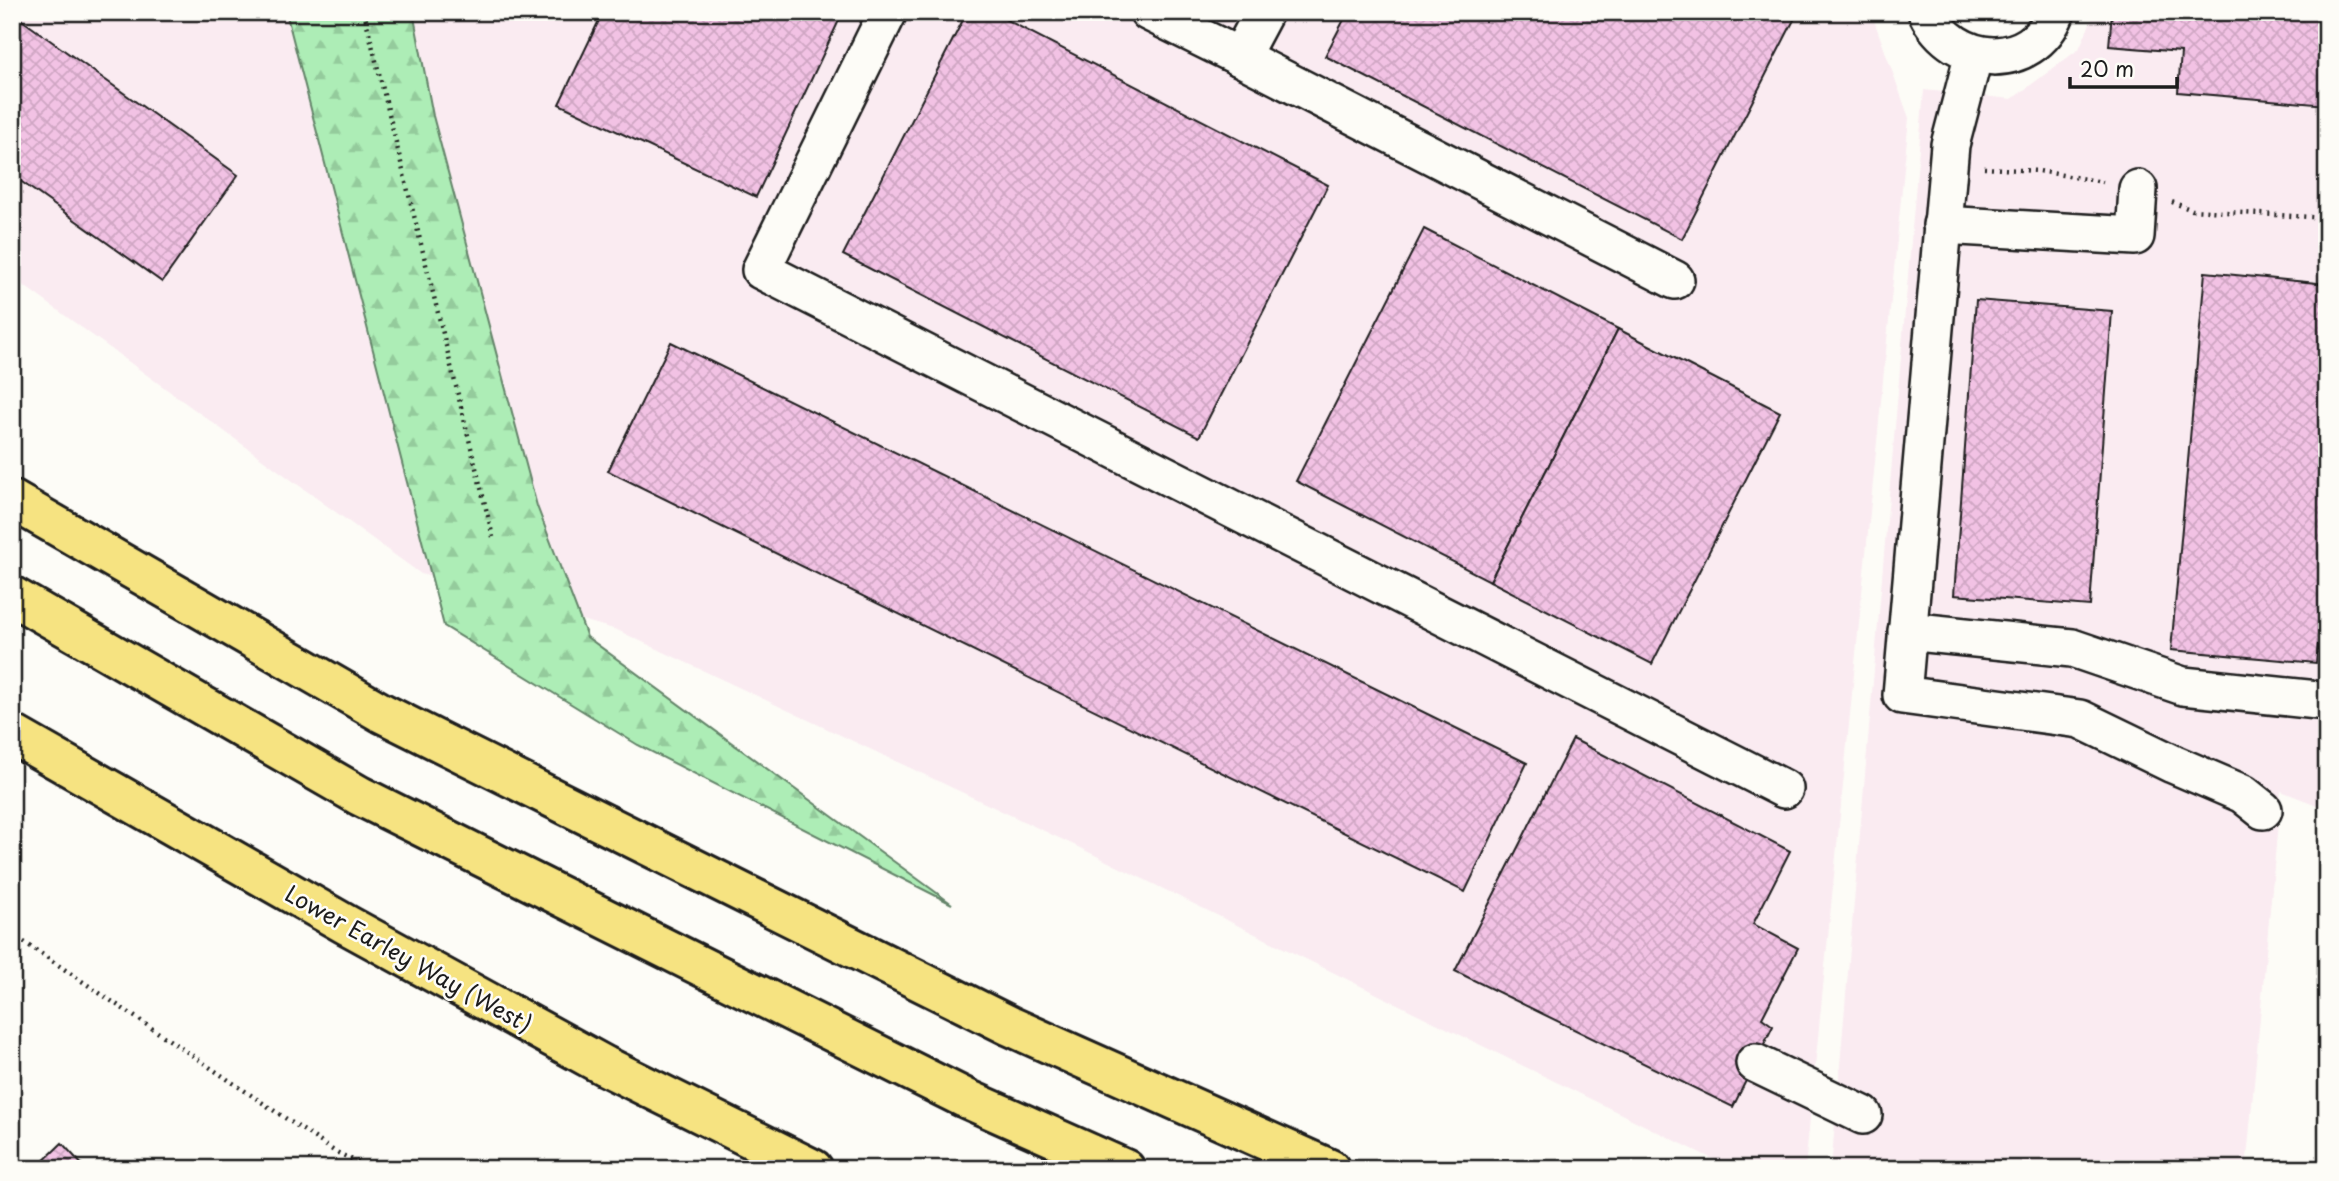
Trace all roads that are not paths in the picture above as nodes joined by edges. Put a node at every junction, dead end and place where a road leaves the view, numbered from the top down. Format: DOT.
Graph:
graph roads {
  1 [pos="888,12"];
  2 [pos="1149,12"];
  3 [pos="1264,12"];
  4 [pos="1927,12"];
  5 [pos="2056,12"];
  6 [pos="1974,54"];
  7 [pos="1240,57"];
  8 [pos="2138,189"];
  9 [pos="1942,225"];
  10 [pos="1675,279"];
  11 [pos="12,500"];
  12 [pos="12,596"];
  13 [pos="1907,631"];
  14 [pos="2327,701"];
  15 [pos="12,734"];
  16 [pos="1784,789"];
  17 [pos="2263,810"];
  18 [pos="1755,1063"];
  19 [pos="1863,1115"];
  20 [pos="813,1169"];
  21 [pos="1125,1169"];
  22 [pos="1330,1169"];
  1 -- 16 [label="street"];
  2 -- 7 [label="street"];
  3 -- 7 [label="street"];
  4 -- 6 [label="street"];
  5 -- 6 [label="street"];
  6 -- 9 [label="street"];
  7 -- 10 [label="street"];
  8 -- 9 [label="street"];
  9 -- 13 [label="street"];
  11 -- 22 [label="main road"];
  12 -- 21 [label="main road"];
  13 -- 14 [label="street"];
  13 -- 17 [label="street"];
  15 -- 20 [label="main road, Lower Earley Way (West)"];
  18 -- 19 [label="street"];
}
